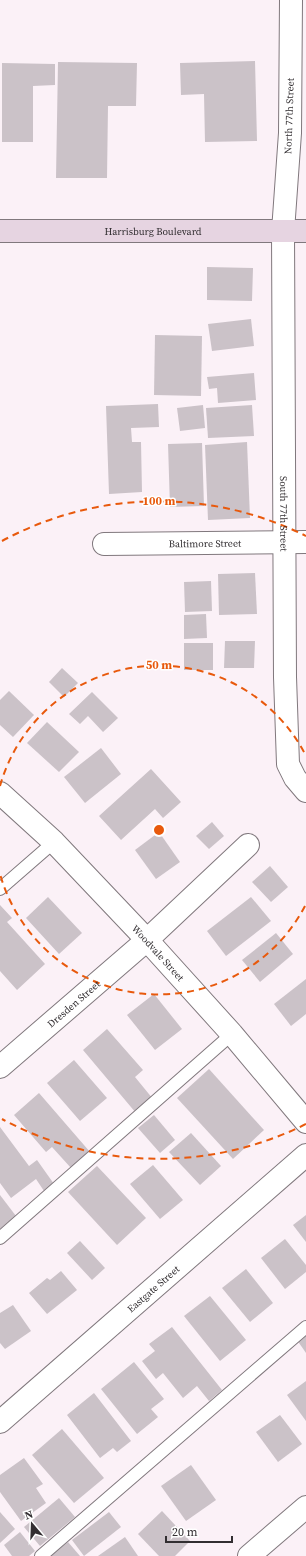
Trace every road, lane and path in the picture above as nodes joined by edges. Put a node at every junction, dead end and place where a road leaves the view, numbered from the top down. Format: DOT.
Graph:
graph roads {
  1 [pos="291,0"];
  2 [pos="0,231"];
  3 [pos="283,231"];
  4 [pos="306,231"];
  5 [pos="284,542"];
  6 [pos="306,542"];
  7 [pos="104,544"];
  8 [pos="306,791"];
  9 [pos="0,793"];
  10 [pos="54,842"];
  11 [pos="248,845"];
  12 [pos="0,889"];
  13 [pos="147,940"];
  14 [pos="232,1034"];
  15 [pos="0,1067"];
  16 [pos="306,1122"];
  17 [pos="306,1155"];
  18 [pos="0,1238"];
  19 [pos="306,1327"];
  20 [pos="0,1422"];
  21 [pos="306,1507"];
  22 [pos="41,1556"];
  23 [pos="249,1556"];
  1 -- 3 [label="street, North 77th Street"];
  2 -- 3 [label="main road, Harrisburg Boulevard"];
  3 -- 4 [label="main road, Harrisburg Boulevard"];
  3 -- 5 [label="street, South 77th Street"];
  5 -- 6 [label="street, Baltimore Street"];
  5 -- 7 [label="street, Baltimore Street"];
  5 -- 8 [label="street, South 77th Street"];
  9 -- 10 [label="street, Woodvale Street"];
  10 -- 12 [label="lane"];
  10 -- 13 [label="street, Woodvale Street"];
  11 -- 13 [label="street, Dresden Street"];
  13 -- 14 [label="street, Woodvale Street"];
  13 -- 15 [label="street, Dresden Street"];
  14 -- 16 [label="street, Woodvale Street"];
  14 -- 18 [label="lane"];
  17 -- 20 [label="street, Eastgate Street"];
  19 -- 22 [label="lane"];
  21 -- 23 [label="street"];
}
